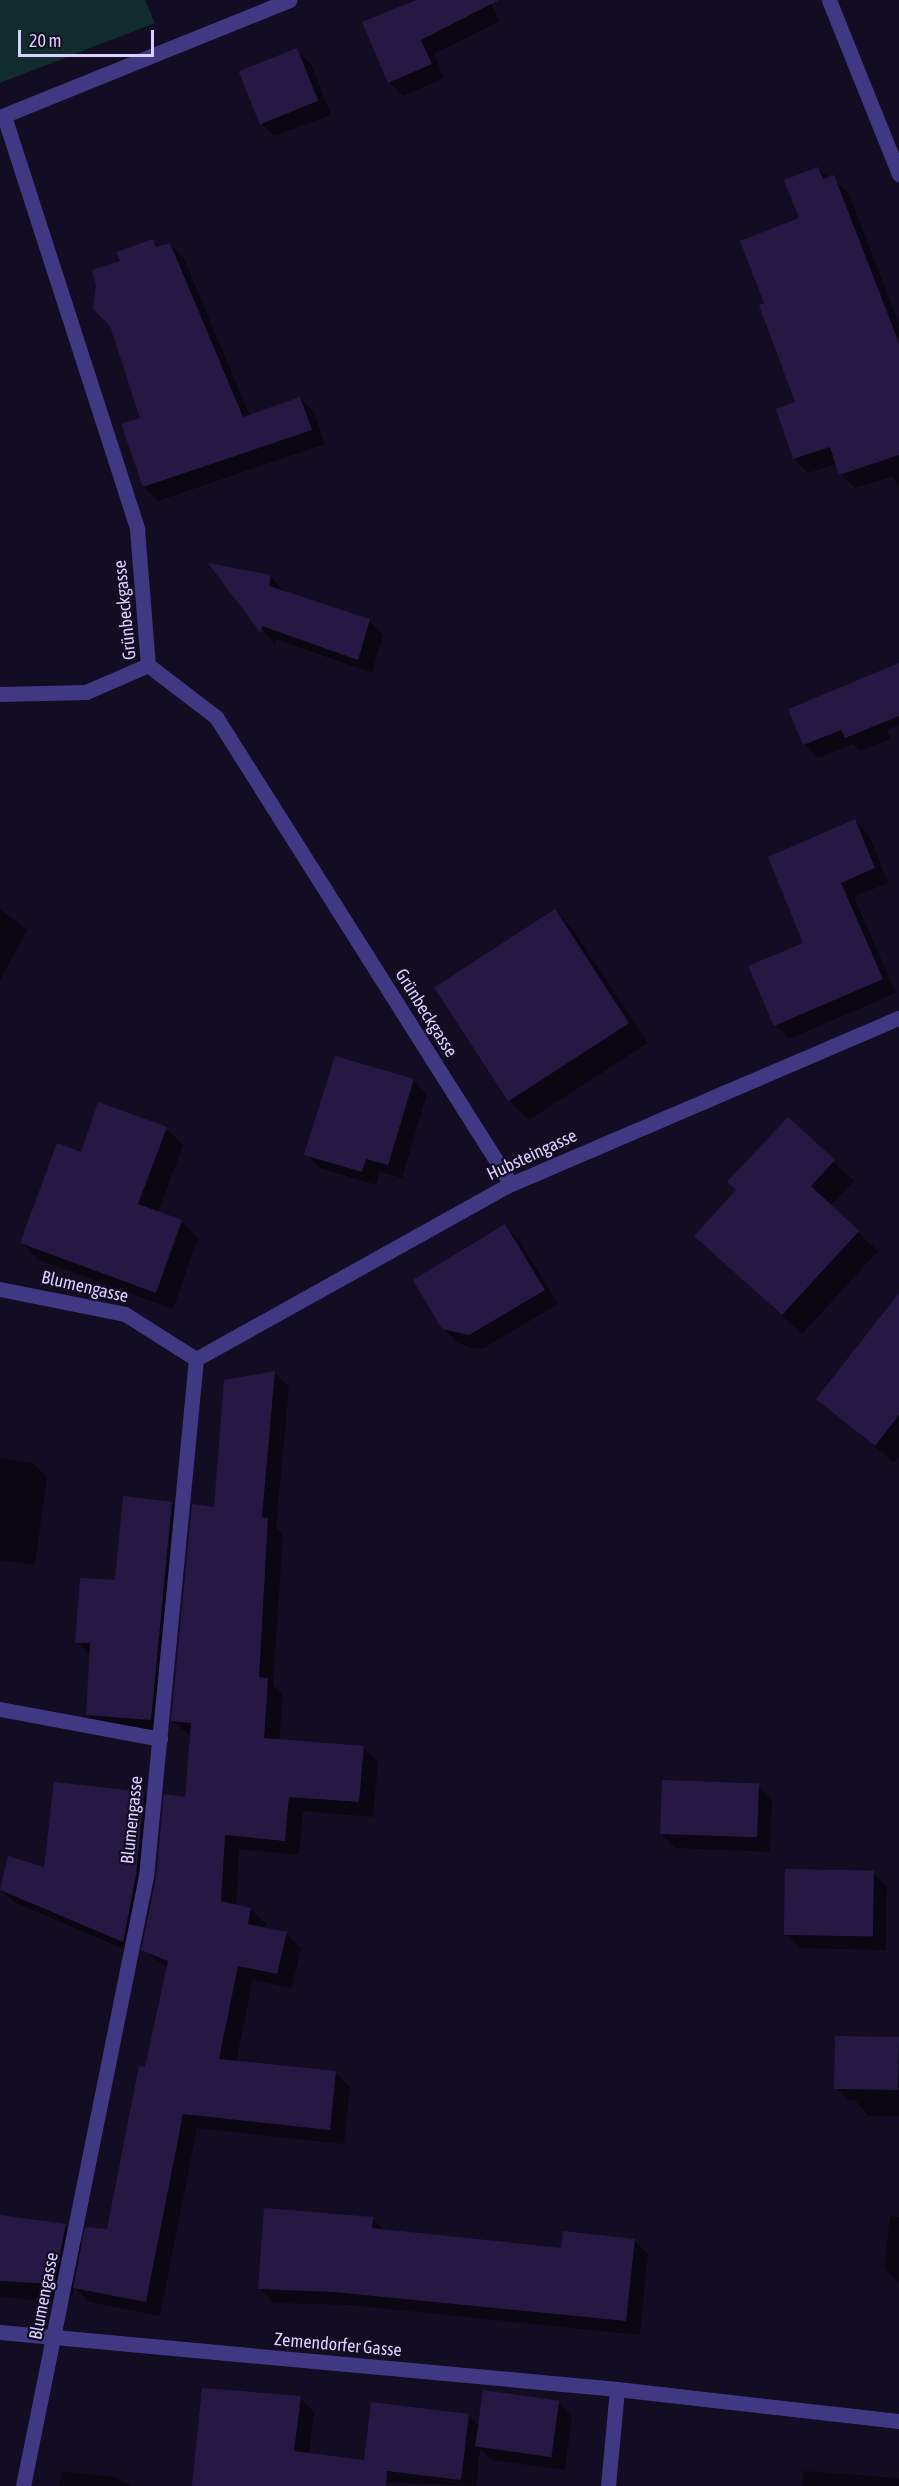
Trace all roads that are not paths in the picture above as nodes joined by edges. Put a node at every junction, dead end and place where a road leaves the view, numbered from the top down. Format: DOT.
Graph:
graph roads {
  1 [pos="289,0"];
  2 [pos="829,0"];
  3 [pos="2,116"];
  4 [pos="899,174"];
  5 [pos="148,665"];
  6 [pos="0,694"];
  7 [pos="899,1018"];
  8 [pos="511,1184"];
  9 [pos="0,1289"];
  10 [pos="196,1359"];
  11 [pos="0,1709"];
  12 [pos="160,1739"];
  13 [pos="0,2332"];
  14 [pos="55,2340"];
  15 [pos="617,2389"];
  16 [pos="899,2421"];
  17 [pos="23,2486"];
  18 [pos="608,2486"];
  1 -- 3 [label="street"];
  2 -- 4 [label="street"];
  3 -- 5 [label="street, Grünbeckgasse"];
  5 -- 6 [label="street"];
  5 -- 8 [label="street, Grünbeckgasse"];
  7 -- 8 [label="street, Hubsteingasse"];
  8 -- 10 [label="street, Hubsteingasse"];
  9 -- 10 [label="street, Blumengasse"];
  10 -- 12 [label="street, Blumengasse"];
  11 -- 12 [label="street"];
  12 -- 14 [label="street, Blumengasse"];
  13 -- 14 [label="street, Zemendorfer Gasse"];
  14 -- 15 [label="street, Zemendorfer Gasse"];
  14 -- 17 [label="street, Blumengasse"];
  15 -- 16 [label="street, Zemendorfer Gasse"];
  15 -- 18 [label="street"];
}
